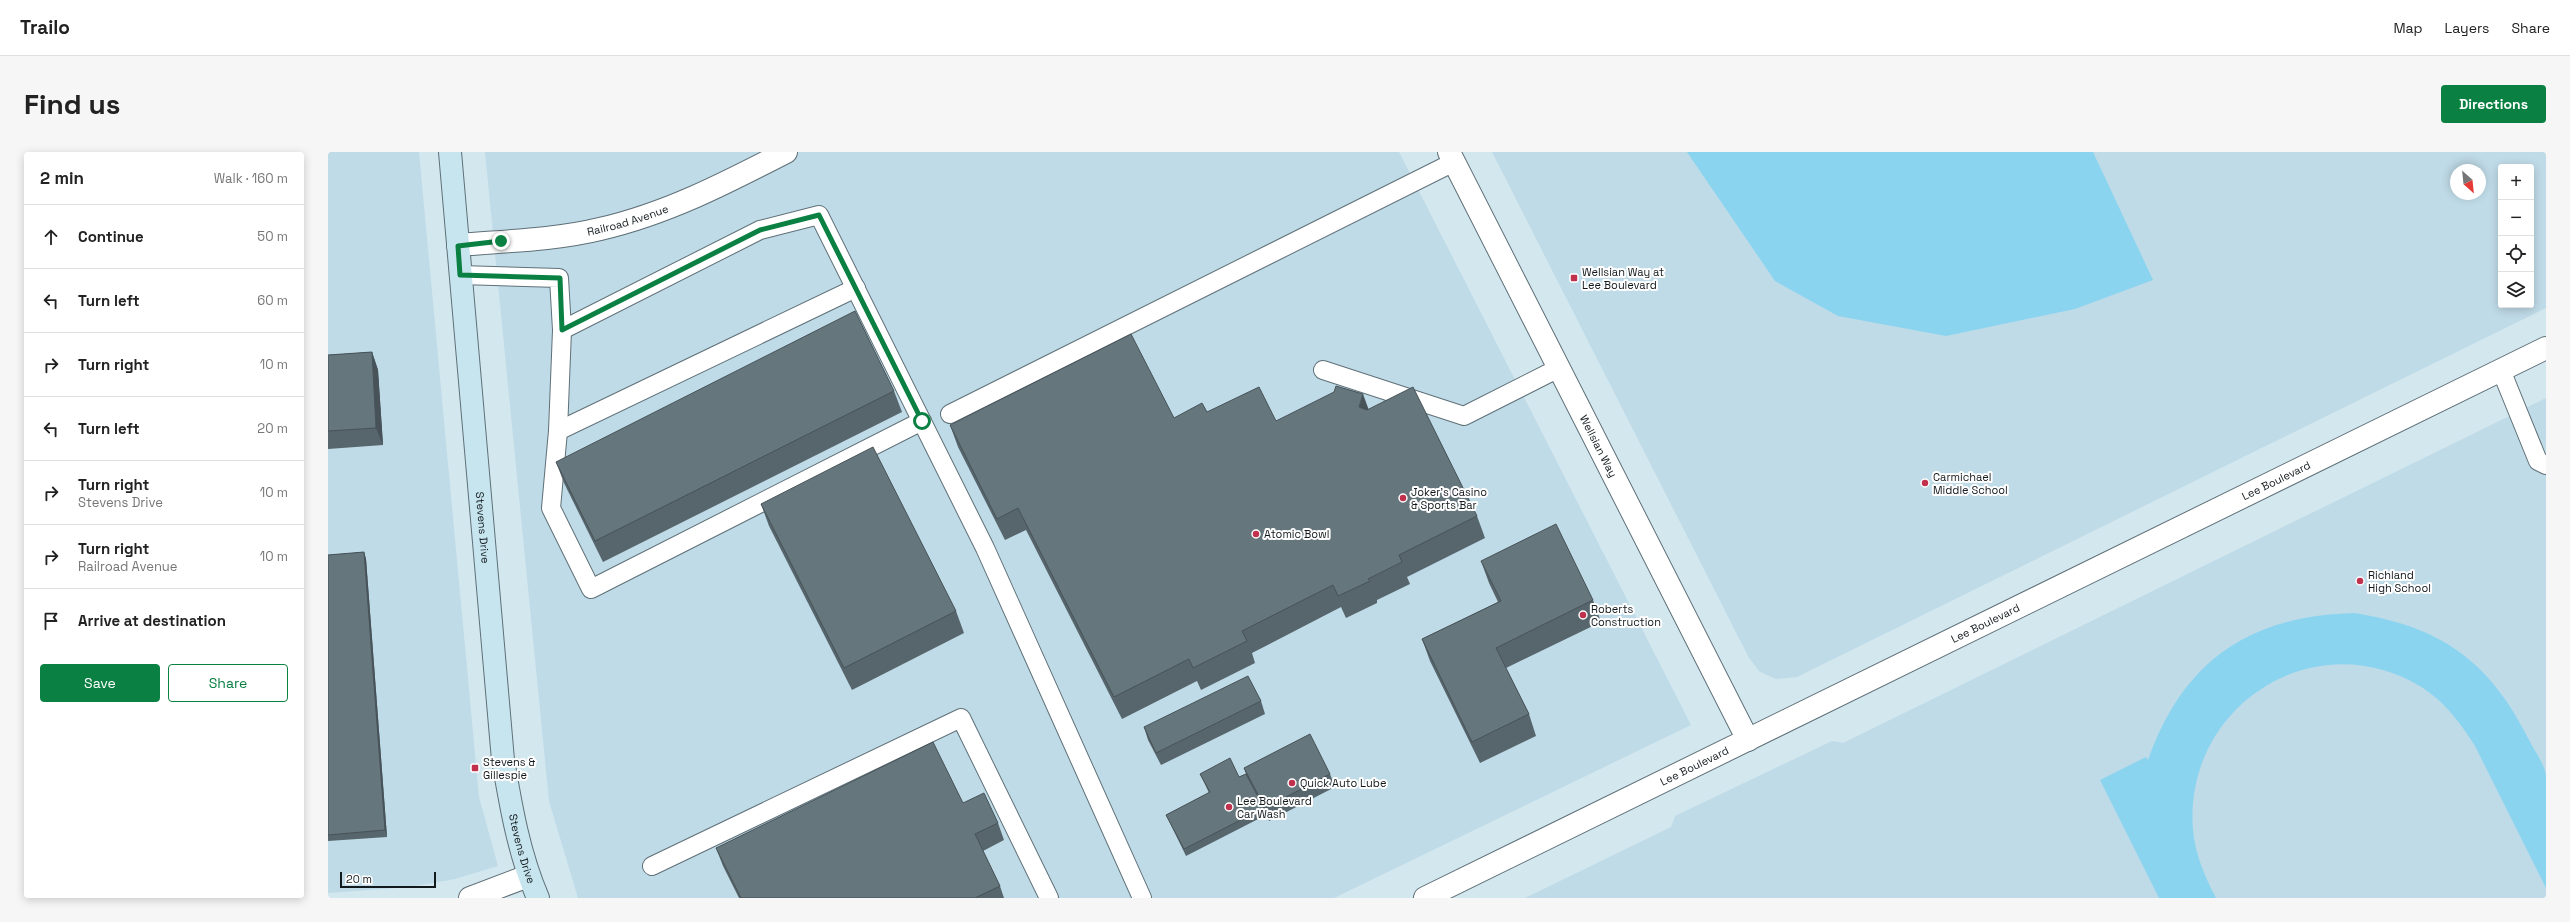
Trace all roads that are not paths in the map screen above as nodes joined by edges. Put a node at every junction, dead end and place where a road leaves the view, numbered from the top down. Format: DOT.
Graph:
graph roads {
  1 [pos="450,152"];
  2 [pos="786,152"];
  3 [pos="1452,157"];
  4 [pos="458,246"];
  5 [pos="460,275"];
  6 [pos="856,288"];
  7 [pos="562,330"];
  8 [pos="2546,348"];
  9 [pos="1559,368"];
  10 [pos="1323,370"];
  11 [pos="2501,370"];
  12 [pos="950,414"];
  13 [pos="922,421"];
  14 [pos="558,431"];
  15 [pos="2546,465"];
  16 [pos="1748,740"];
  17 [pos="652,866"];
  18 [pos="528,876"];
  19 [pos="470,898"];
  20 [pos="538,898"];
  21 [pos="1049,898"];
  22 [pos="1142,898"];
  23 [pos="1425,898"];
  1 -- 4 [label="main road, Stevens Drive"];
  2 -- 4 [label="street, Railroad Avenue"];
  3 -- 9 [label="street, Wellsian Way"];
  3 -- 12 [label="lane"];
  4 -- 5 [label="main road, Stevens Drive"];
  5 -- 7 [label="lane"];
  5 -- 18 [label="main road, Stevens Drive"];
  6 -- 7 [label="lane"];
  6 -- 13 [label="lane"];
  6 -- 14 [label="lane"];
  7 -- 14 [label="lane"];
  8 -- 11 [label="street, Lee Boulevard"];
  9 -- 10 [label="lane"];
  9 -- 16 [label="street, Wellsian Way"];
  11 -- 15 [label="lane"];
  11 -- 16 [label="street, Lee Boulevard"];
  13 -- 14 [label="lane"];
  13 -- 22 [label="lane"];
  16 -- 23 [label="street, Lee Boulevard"];
  17 -- 21 [label="lane"];
  18 -- 19 [label="street"];
  18 -- 20 [label="main road, Stevens Drive"];
}
